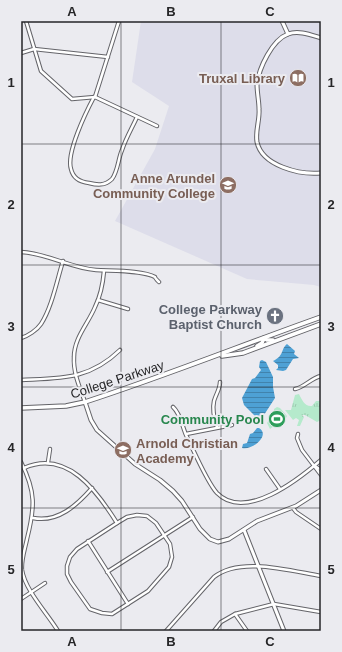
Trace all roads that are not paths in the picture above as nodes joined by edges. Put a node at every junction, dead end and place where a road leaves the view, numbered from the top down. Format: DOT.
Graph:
graph roads {
  1 [pos="26,21"];
  2 [pos="119,21"];
  3 [pos="282,21"];
  4 [pos="288,34"];
  5 [pos="321,38"];
  6 [pos="34,49"];
  7 [pos="21,53"];
  8 [pos="108,57"];
  9 [pos="95,97"];
  10 [pos="137,117"];
  11 [pos="156,126"];
  12 [pos="321,173"];
  13 [pos="21,252"];
  14 [pos="63,261"];
  15 [pos="104,271"];
  16 [pos="159,282"];
  17 [pos="98,300"];
  18 [pos="128,309"];
  19 [pos="321,318"];
  20 [pos="321,324"];
  21 [pos="21,338"];
  22 [pos="264,338"];
  23 [pos="284,338"];
  24 [pos="120,350"];
  25 [pos="243,353"];
  26 [pos="216,356"];
  27 [pos="76,376"];
  28 [pos="321,376"];
  29 [pos="21,380"];
  30 [pos="220,382"];
  31 [pos="295,389"];
  32 [pos="85,402"];
  33 [pos="173,407"];
  34 [pos="21,408"];
  35 [pos="232,425"];
  36 [pos="217,427"];
  37 [pos="186,434"];
  38 [pos="298,434"];
  39 [pos="50,449"];
  40 [pos="321,460"];
  41 [pos="21,462"];
  42 [pos="48,462"];
  43 [pos="314,466"];
  44 [pos="24,468"];
  45 [pos="266,469"];
  46 [pos="321,470"];
  47 [pos="321,475"];
  48 [pos="92,488"];
  49 [pos="280,490"];
  50 [pos="321,490"];
  51 [pos="292,508"];
  52 [pos="193,517"];
  53 [pos="33,518"];
  54 [pos="117,523"];
  55 [pos="321,529"];
  56 [pos="244,530"];
  57 [pos="164,536"];
  58 [pos="88,541"];
  59 [pos="259,565"];
  60 [pos="108,572"];
  61 [pos="321,576"];
  62 [pos="45,583"];
  63 [pos="32,592"];
  64 [pos="21,598"];
  65 [pos="128,604"];
  66 [pos="274,604"];
  67 [pos="321,612"];
  68 [pos="235,614"];
  69 [pos="58,631"];
  70 [pos="166,631"];
  71 [pos="214,631"];
  72 [pos="247,631"];
  73 [pos="284,631"];
  1 -- 6 [label="street"];
  2 -- 8 [label="street"];
  3 -- 4 [label="street"];
  4 -- 5 [label="street"];
  4 -- 12 [label="street"];
  6 -- 7 [label="street"];
  6 -- 8 [label="street"];
  6 -- 9 [label="street"];
  8 -- 9 [label="street"];
  9 -- 10 [label="street"];
  9 -- 10 [label="street"];
  10 -- 11 [label="street"];
  13 -- 14 [label="street"];
  14 -- 15 [label="street"];
  14 -- 21 [label="street"];
  15 -- 16 [label="street"];
  15 -- 17 [label="street"];
  17 -- 18 [label="street"];
  17 -- 27 [label="street"];
  19 -- 22 [label="main road, College Parkway"];
  20 -- 23 [label="main road, College Parkway"];
  22 -- 23 [label="main road"];
  22 -- 25 [label="main road"];
  22 -- 26 [label="main road, College Parkway"];
  23 -- 25 [label="main road, College Parkway"];
  24 -- 27 [label="street"];
  25 -- 26 [label="main road, College Parkway"];
  26 -- 32 [label="main road, College Parkway"];
  27 -- 29 [label="street"];
  27 -- 32 [label="street"];
  28 -- 31 [label="street"];
  30 -- 36 [label="street"];
  32 -- 34 [label="main road, College Parkway"];
  32 -- 52 [label="street"];
  33 -- 37 [label="street"];
  35 -- 36 [label="street"];
  36 -- 37 [label="street"];
  37 -- 49 [label="street"];
  38 -- 43 [label="street"];
  39 -- 42 [label="street"];
  40 -- 43 [label="street"];
  41 -- 44 [label="street"];
  42 -- 44 [label="street"];
  42 -- 48 [label="street"];
  43 -- 46 [label="street"];
  43 -- 47 [label="street"];
  43 -- 49 [label="street"];
  44 -- 53 [label="street"];
  45 -- 49 [label="street"];
  48 -- 53 [label="street"];
  48 -- 54 [label="street"];
  50 -- 51 [label="street"];
  51 -- 55 [label="street"];
  51 -- 56 [label="street"];
  52 -- 56 [label="street"];
  52 -- 57 [label="street"];
  53 -- 63 [label="street"];
  54 -- 57 [label="street"];
  54 -- 58 [label="street"];
  56 -- 59 [label="street"];
  57 -- 60 [label="street"];
  57 -- 65 [label="street"];
  58 -- 60 [label="street"];
  58 -- 65 [label="street"];
  59 -- 61 [label="street"];
  59 -- 66 [label="street"];
  59 -- 70 [label="street"];
  60 -- 65 [label="street"];
  62 -- 63 [label="street"];
  63 -- 64 [label="street"];
  63 -- 69 [label="street"];
  66 -- 67 [label="street"];
  66 -- 68 [label="street"];
  66 -- 73 [label="street"];
  68 -- 71 [label="street"];
  68 -- 72 [label="street"];
}
